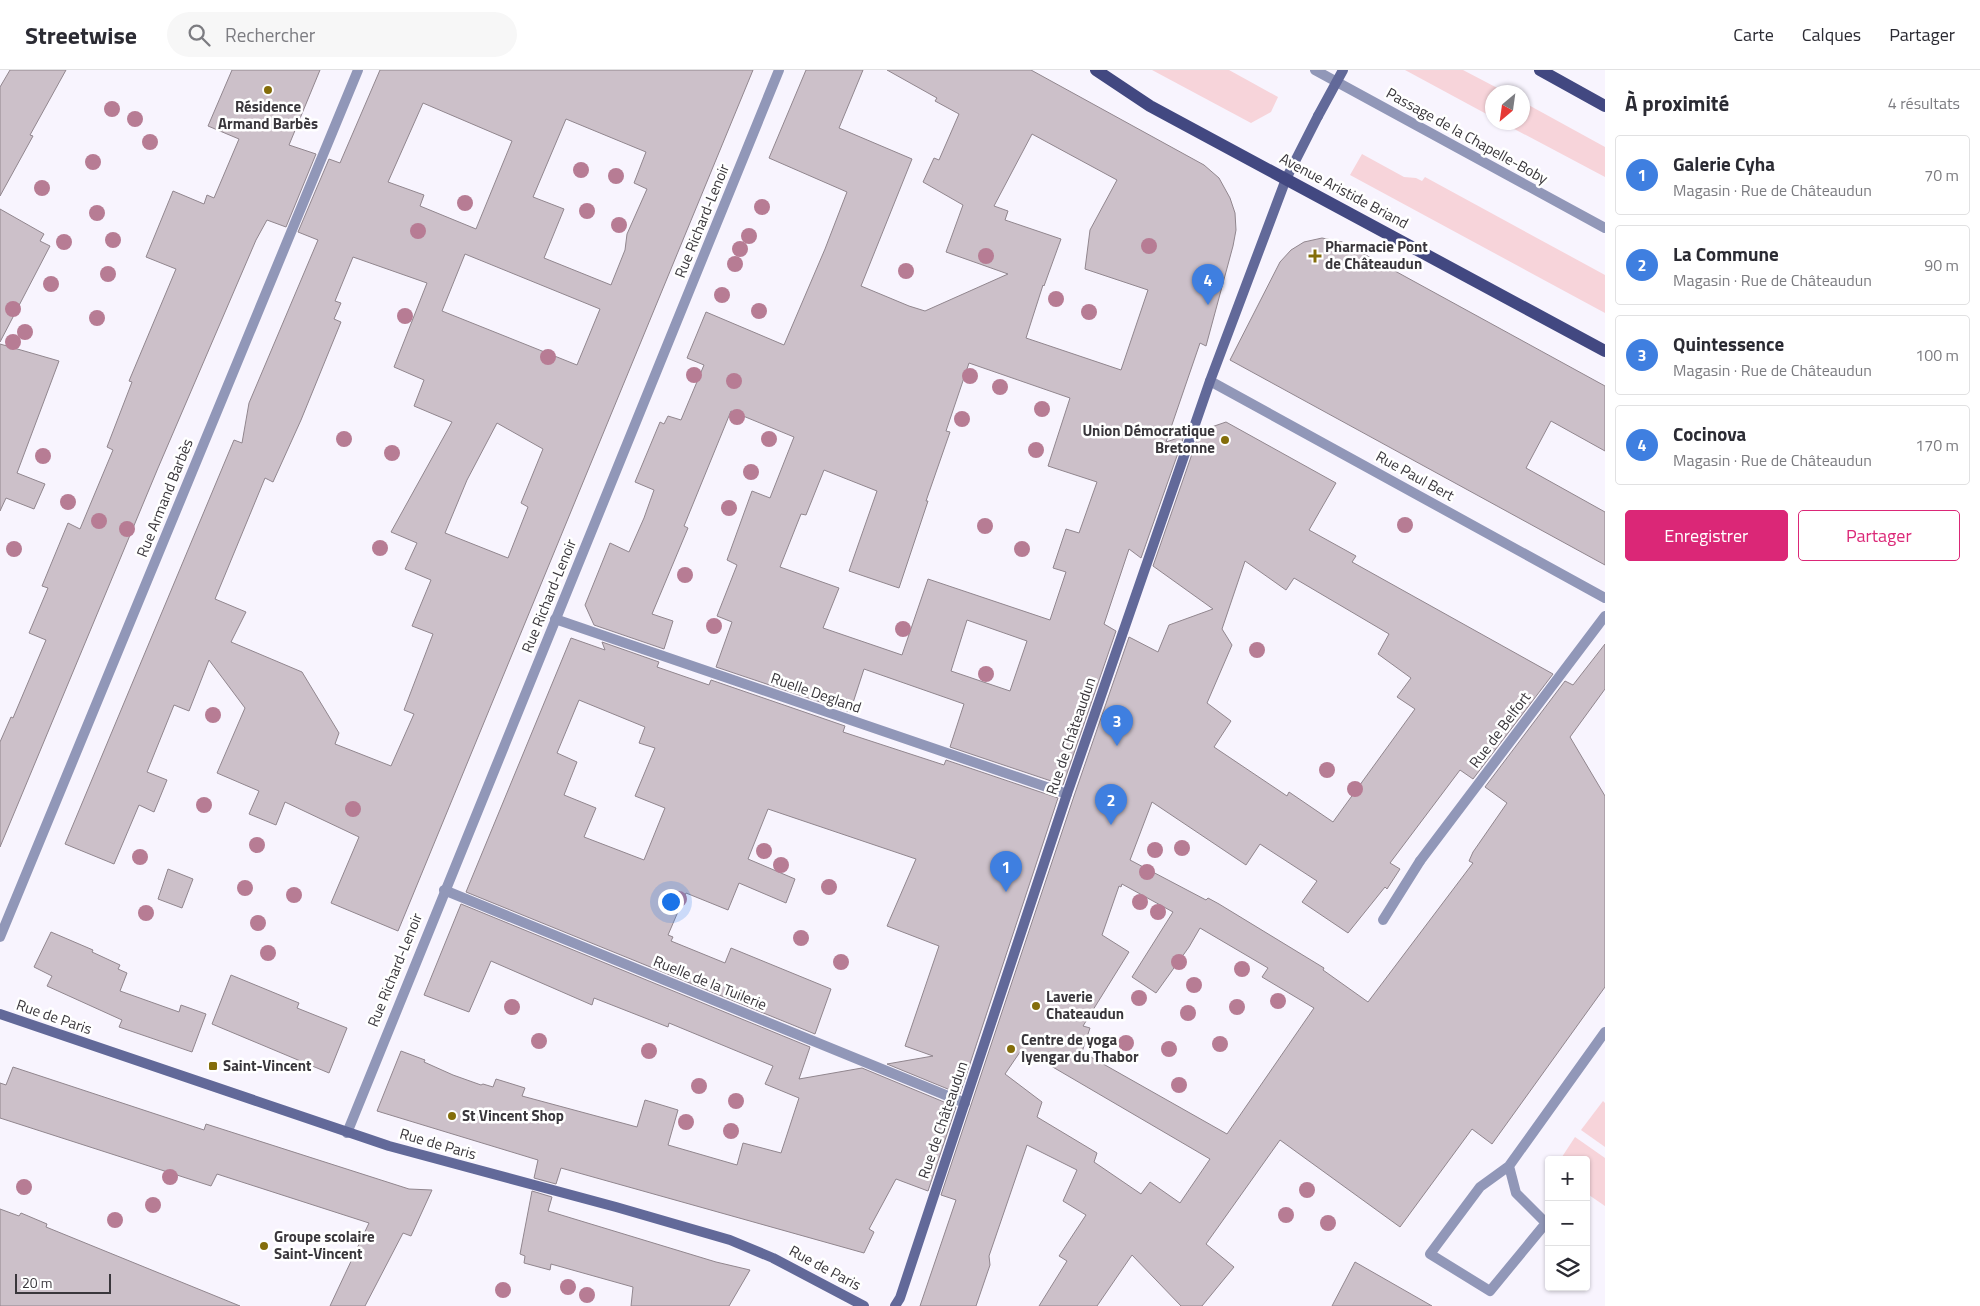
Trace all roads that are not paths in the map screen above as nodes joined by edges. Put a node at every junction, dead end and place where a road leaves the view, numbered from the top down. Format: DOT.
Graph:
graph roads {
  1 [pos="358,70"];
  2 [pos="779,70"];
  3 [pos="1096,70"];
  4 [pos="1315,70"];
  5 [pos="1343,70"];
  6 [pos="1540,70"];
  7 [pos="1605,106"];
  8 [pos="1286,179"];
  9 [pos="1605,228"];
  10 [pos="1605,351"];
  11 [pos="1210,381"];
  12 [pos="1605,598"];
  13 [pos="1605,616"];
  14 [pos="555,619"];
  15 [pos="1067,794"];
  16 [pos="444,890"];
  17 [pos="1383,920"];
  18 [pos="0,937"];
  19 [pos="0,1014"];
  20 [pos="1605,1032"];
  21 [pos="965,1103"];
  22 [pos="347,1133"];
  23 [pos="1509,1166"];
  24 [pos="864,1306"];
  25 [pos="895,1306"];
  1 -- 18 [label="street, Rue Armand Barbès"];
  2 -- 14 [label="street, Rue Richard-Lenoir"];
  3 -- 8 [label="main road, Avenue Aristide Briand"];
  4 -- 9 [label="street, Passage de la Chapelle-Boby"];
  5 -- 8 [label="main road, Rue de Châteaudun, bridge"];
  6 -- 7 [label="main road"];
  8 -- 10 [label="main road, Avenue Aristide Briand"];
  8 -- 11 [label="main road, Rue de Châteaudun"];
  11 -- 12 [label="street, Rue Paul Bert"];
  11 -- 15 [label="main road, Rue de Châteaudun"];
  13 -- 17 [label="street, Rue de Belfort"];
  14 -- 15 [label="street, Ruelle Degland"];
  14 -- 16 [label="street, Rue Richard-Lenoir"];
  15 -- 21 [label="main road, Rue de Châteaudun"];
  16 -- 21 [label="street, Ruelle de la Tuilerie"];
  16 -- 22 [label="street, Rue Richard-Lenoir"];
  19 -- 22 [label="main road, Rue de Paris"];
  20 -- 23 [label="street"];
  21 -- 25 [label="main road, Rue de Châteaudun"];
  22 -- 24 [label="main road, Rue de Paris"];
  23 -- 23 [label="street"];
}
